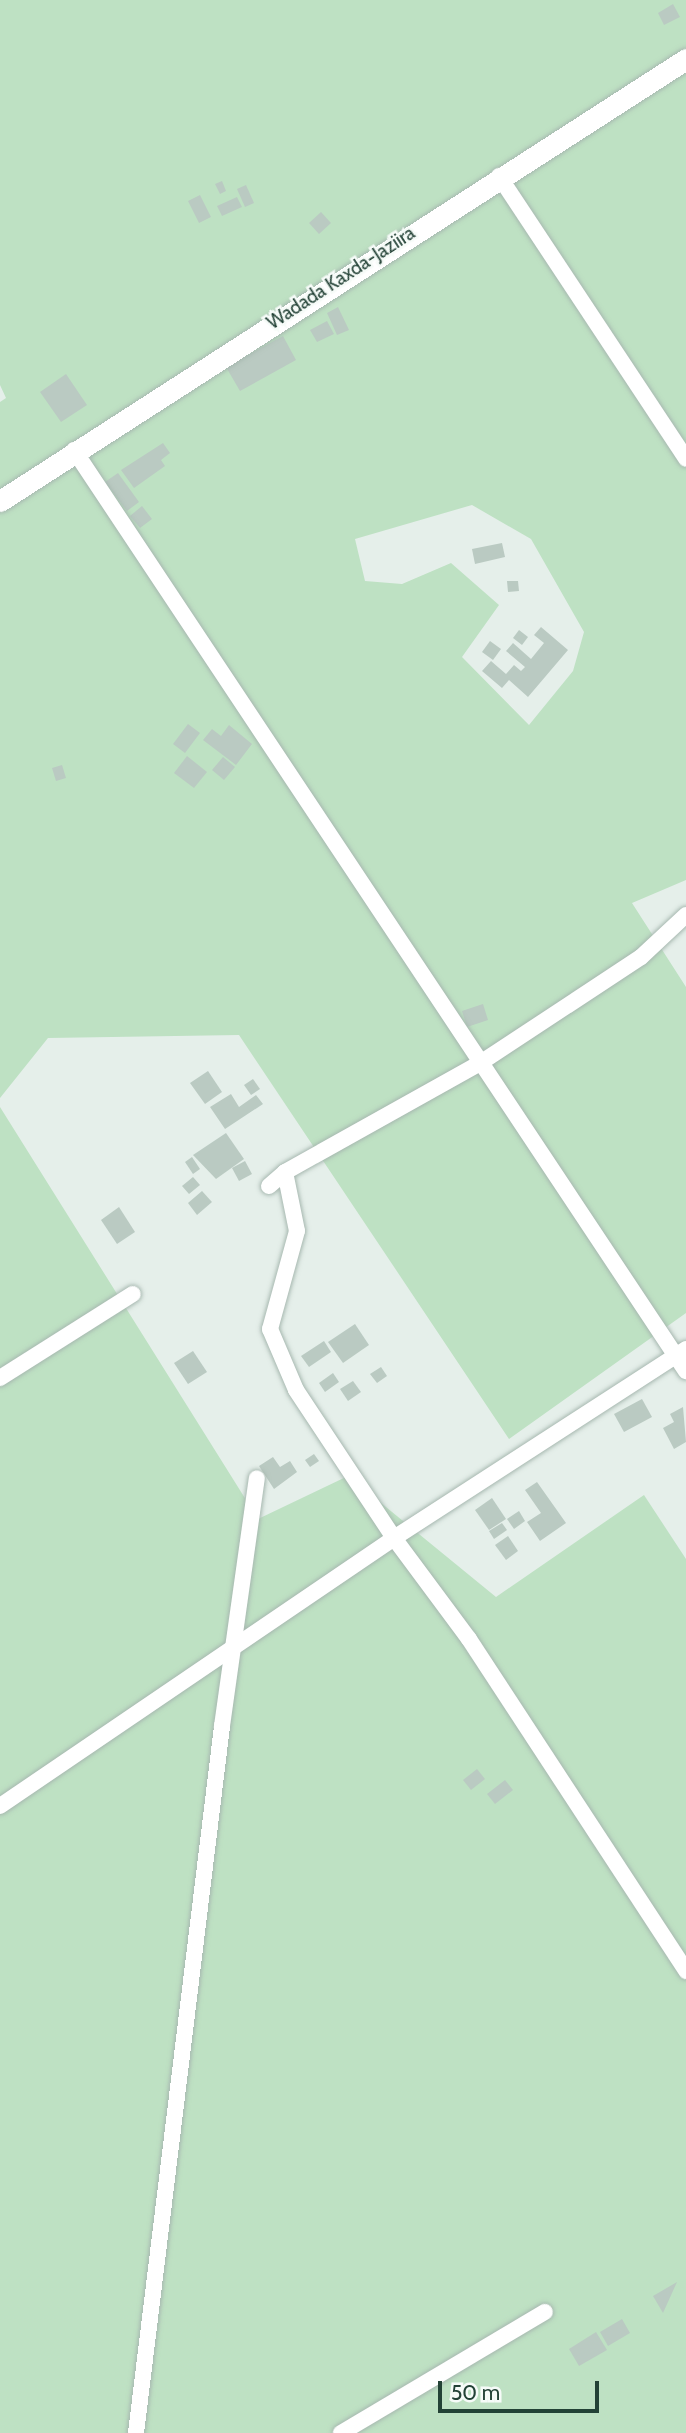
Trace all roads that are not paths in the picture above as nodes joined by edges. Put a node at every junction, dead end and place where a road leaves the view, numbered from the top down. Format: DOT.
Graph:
graph roads {
  1 [pos="686,59"];
  2 [pos="499,176"];
  3 [pos="74,450"];
  4 [pos="686,459"];
  5 [pos="0,501"];
  6 [pos="686,915"];
  7 [pos="482,1062"];
  8 [pos="285,1172"];
  9 [pos="268,1186"];
  10 [pos="133,1294"];
  11 [pos="681,1353"];
  12 [pos="686,1371"];
  13 [pos="0,1378"];
  14 [pos="257,1478"];
  15 [pos="394,1538"];
  16 [pos="233,1648"];
  17 [pos="0,1806"];
  18 [pos="686,1972"];
  19 [pos="545,2312"];
  20 [pos="136,2433"];
  21 [pos="341,2433"];
  1 -- 2 [label="street, Wadada Kaxda-Jaziira"];
  2 -- 3 [label="street, Wadada Kaxda-Jaziira"];
  2 -- 4 [label="street"];
  3 -- 5 [label="street, Wadada Kaxda-Jaziira"];
  3 -- 7 [label="street"];
  6 -- 7 [label="street"];
  7 -- 8 [label="street"];
  7 -- 11 [label="street"];
  8 -- 9 [label="street"];
  8 -- 15 [label="street"];
  10 -- 13 [label="street"];
  11 -- 12 [label="street"];
  11 -- 15 [label="street"];
  14 -- 16 [label="street"];
  15 -- 16 [label="street"];
  15 -- 18 [label="street"];
  16 -- 17 [label="street"];
  16 -- 20 [label="street"];
  19 -- 21 [label="street"];
}
